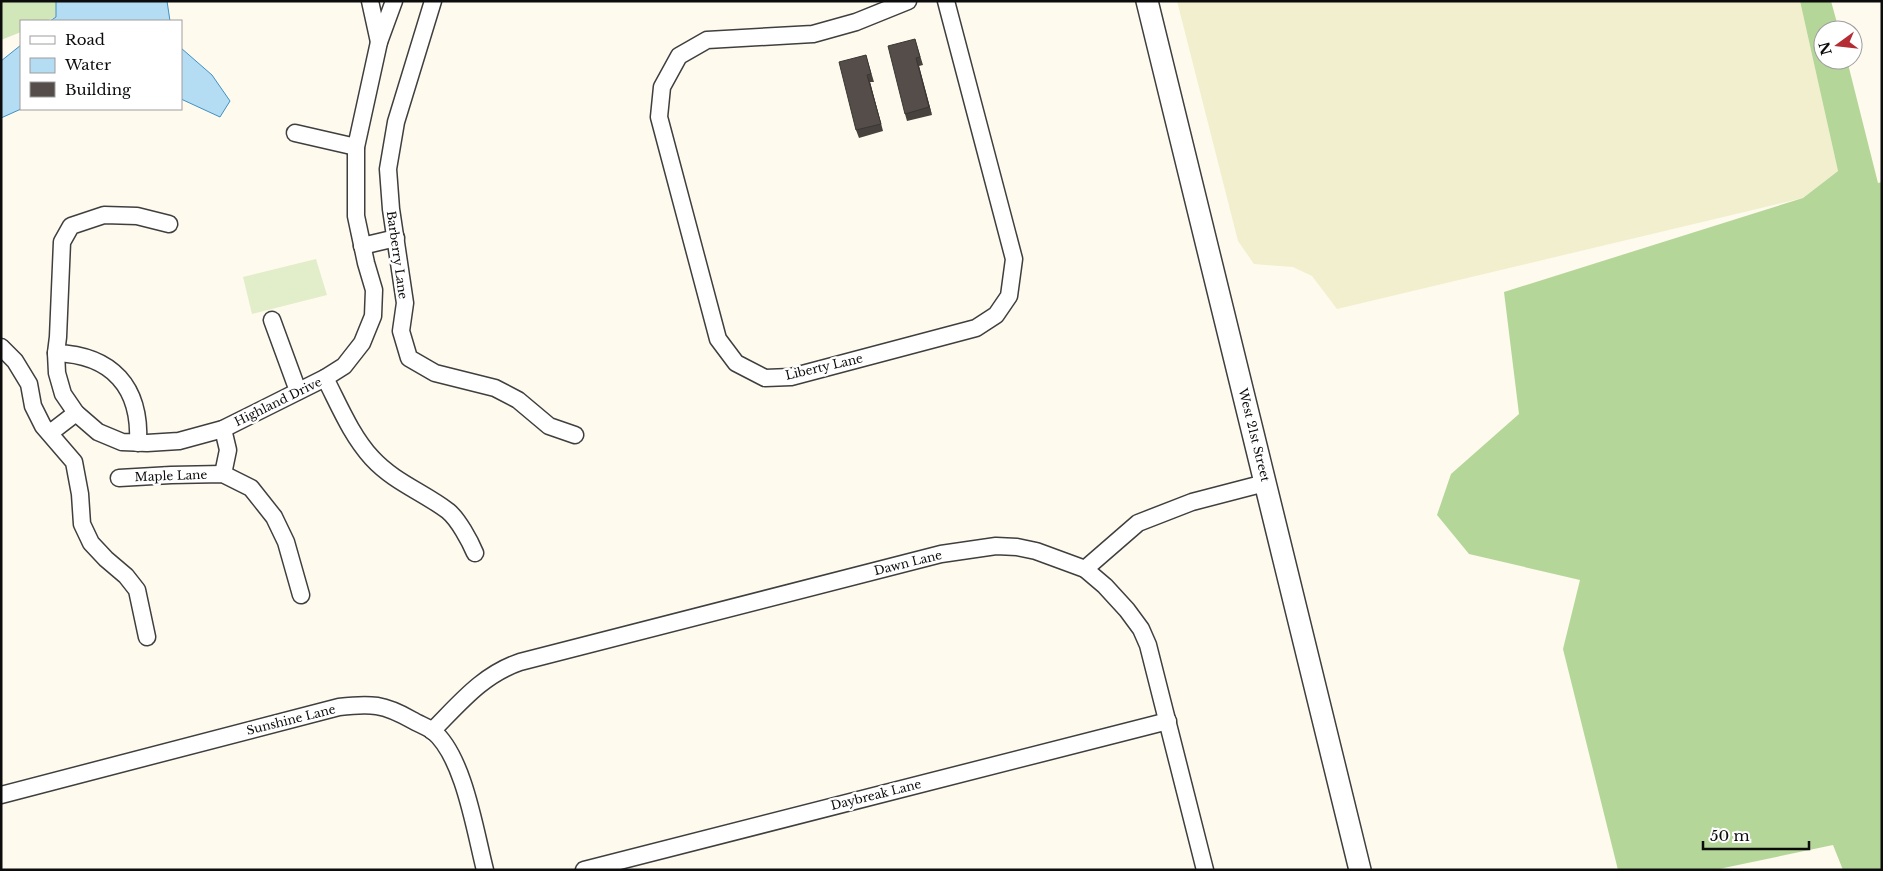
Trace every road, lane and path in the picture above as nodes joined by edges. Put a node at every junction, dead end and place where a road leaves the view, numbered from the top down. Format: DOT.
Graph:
graph roads {
  1 [pos="370,1"];
  2 [pos="394,1"];
  3 [pos="432,1"];
  4 [pos="908,1"];
  5 [pos="946,1"];
  6 [pos="1147,1"];
  7 [pos="379,42"];
  8 [pos="295,134"];
  9 [pos="356,147"];
  10 [pos="169,224"];
  11 [pos="396,238"];
  12 [pos="362,246"];
  13 [pos="272,320"];
  14 [pos="1,347"];
  15 [pos="56,353"];
  16 [pos="324,378"];
  17 [pos="298,391"];
  18 [pos="76,413"];
  19 [pos="223,429"];
  20 [pos="50,433"];
  21 [pos="575,435"];
  22 [pos="138,442"];
  23 [pos="223,474"];
  24 [pos="119,478"];
  25 [pos="1266,483"];
  26 [pos="475,553"];
  27 [pos="1085,569"];
  28 [pos="301,595"];
  29 [pos="147,637"];
  30 [pos="1168,720"];
  31 [pos="432,731"];
  32 [pos="1,795"];
  33 [pos="485,870"];
  34 [pos="584,870"];
  35 [pos="1205,870"];
  36 [pos="1360,870"];
  1 -- 7 [label="street, Highland Drive"];
  2 -- 7 [label="street, Highland Drive"];
  3 -- 11 [label="street, Barberry Lane"];
  4 -- 5 [label="street, Liberty Lane"];
  6 -- 25 [label="street, West 21st Street"];
  7 -- 9 [label="street, Highland Drive"];
  8 -- 9 [label="street"];
  9 -- 12 [label="street, Highland Drive"];
  10 -- 15 [label="street, Highland Drive"];
  11 -- 12 [label="street"];
  11 -- 21 [label="street, Barberry Lane"];
  12 -- 16 [label="street, Highland Drive"];
  13 -- 17 [label="street"];
  14 -- 20 [label="street"];
  15 -- 18 [label="street, Highland Drive"];
  15 -- 22 [label="street"];
  16 -- 17 [label="street, Highland Drive"];
  16 -- 26 [label="street"];
  17 -- 19 [label="street, Highland Drive"];
  18 -- 20 [label="street"];
  18 -- 22 [label="street, Highland Drive"];
  19 -- 22 [label="street, Highland Drive"];
  19 -- 23 [label="street, Maple Lane"];
  20 -- 29 [label="street"];
  23 -- 24 [label="street, Maple Lane"];
  23 -- 28 [label="street, Maple Lane"];
  25 -- 27 [label="street"];
  25 -- 36 [label="street, West 21st Street"];
  27 -- 30 [label="street, Dawn Lane"];
  27 -- 31 [label="street, Dawn Lane"];
  30 -- 34 [label="street, Daybreak Lane"];
  30 -- 35 [label="street, Dawn Lane"];
  31 -- 32 [label="street, Sunshine Lane"];
  31 -- 33 [label="street, Sunshine Lane"];
}
